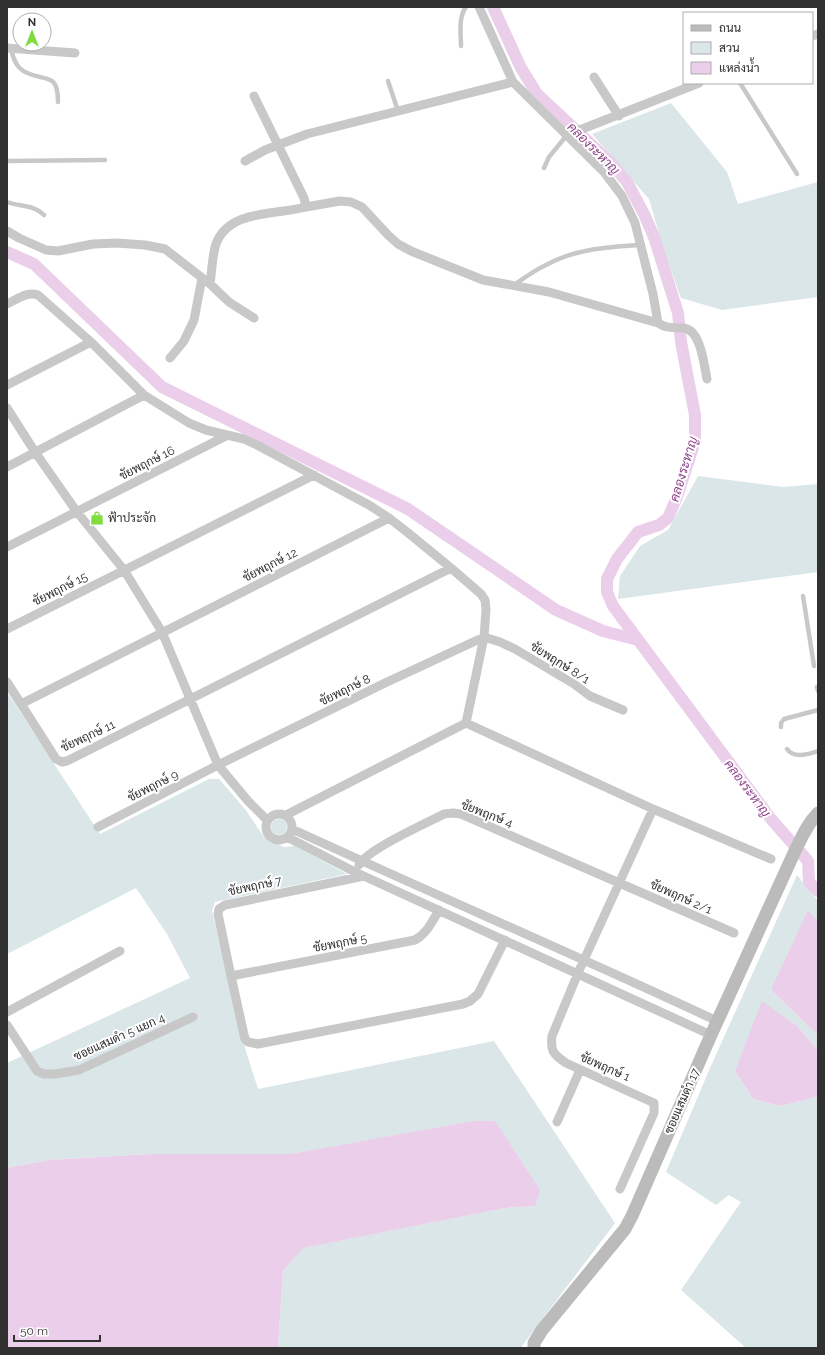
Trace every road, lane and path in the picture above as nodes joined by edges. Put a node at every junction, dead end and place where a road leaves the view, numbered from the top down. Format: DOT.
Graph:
graph roads {
  1 [pos="466,7"];
  2 [pos="479,7"];
  3 [pos="461,46"];
  4 [pos="9,49"];
  5 [pos="75,54"];
  6 [pos="594,77"];
  7 [pos="388,81"];
  8 [pos="513,82"];
  9 [pos="697,84"];
  10 [pos="741,84"];
  11 [pos="254,96"];
  12 [pos="58,102"];
  13 [pos="398,112"];
  14 [pos="619,116"];
  15 [pos="570,134"];
  16 [pos="278,145"];
  17 [pos="105,160"];
  18 [pos="7,161"];
  19 [pos="245,161"];
  20 [pos="544,168"];
  21 [pos="797,174"];
  22 [pos="7,202"];
  23 [pos="306,207"];
  24 [pos="44,215"];
  25 [pos="7,230"];
  26 [pos="640,245"];
  27 [pos="202,278"];
  28 [pos="210,284"];
  29 [pos="513,286"];
  30 [pos="7,304"];
  31 [pos="254,318"];
  32 [pos="658,323"];
  33 [pos="91,342"];
  34 [pos="170,358"];
  35 [pos="707,379"];
  36 [pos="7,385"];
  37 [pos="144,395"];
  38 [pos="7,408"];
  39 [pos="228,435"];
  40 [pos="35,452"];
  41 [pos="7,467"];
  42 [pos="314,475"];
  43 [pos="77,512"];
  44 [pos="389,518"];
  45 [pos="7,547"];
  46 [pos="451,568"];
  47 [pos="124,570"];
  48 [pos="803,596"];
  49 [pos="7,629"];
  50 [pos="162,632"];
  51 [pos="484,637"];
  52 [pos="814,666"];
  53 [pos="7,682"];
  54 [pos="191,698"];
  55 [pos="21,704"];
  56 [pos="623,710"];
  57 [pos="818,710"];
  58 [pos="466,723"];
  59 [pos="781,727"];
  60 [pos="787,749"];
  61 [pos="818,751"];
  62 [pos="218,765"];
  63 [pos="653,809"];
  64 [pos="818,813"];
  65 [pos="286,815"];
  66 [pos="267,820"];
  67 [pos="98,827"];
  68 [pos="290,833"];
  69 [pos="771,859"];
  70 [pos="361,861"];
  71 [pos="360,874"];
  72 [pos="619,883"];
  73 [pos="439,910"];
  74 [pos="476,911"];
  75 [pos="470,924"];
  76 [pos="734,933"];
  77 [pos="505,940"];
  78 [pos="545,944"];
  79 [pos="120,951"];
  80 [pos="539,955"];
  81 [pos="584,960"];
  82 [pos="578,973"];
  83 [pos="231,976"];
  84 [pos="634,982"];
  85 [pos="627,996"];
  86 [pos="7,1012"];
  87 [pos="193,1017"];
  88 [pos="717,1021"];
  89 [pos="7,1024"];
  90 [pos="711,1035"];
  91 [pos="580,1070"];
  92 [pos="556,1122"];
  93 [pos="620,1189"];
  94 [pos="534,1348"];
  1 -- 3 [label="lane"];
  2 -- 8 [label="street"];
  4 -- 5 [label="street"];
  4 -- 12 [label="lane"];
  6 -- 14 [label="street"];
  7 -- 13 [label="lane"];
  8 -- 13 [label="street"];
  8 -- 15 [label="street"];
  9 -- 14 [label="street"];
  10 -- 21 [label="lane"];
  11 -- 16 [label="street"];
  13 -- 16 [label="street"];
  14 -- 15 [label="street"];
  15 -- 20 [label="lane"];
  15 -- 26 [label="street"];
  16 -- 19 [label="street"];
  16 -- 23 [label="street"];
  17 -- 18 [label="lane"];
  22 -- 24 [label="lane"];
  23 -- 28 [label="street"];
  23 -- 29 [label="street"];
  25 -- 27 [label="street"];
  26 -- 29 [label="lane"];
  26 -- 32 [label="street"];
  27 -- 28 [label="street"];
  27 -- 34 [label="street"];
  28 -- 31 [label="street"];
  29 -- 32 [label="street"];
  30 -- 33 [label="street"];
  32 -- 35 [label="street"];
  33 -- 36 [label="street"];
  33 -- 37 [label="street"];
  37 -- 39 [label="street"];
  37 -- 40 [label="street"];
  38 -- 40 [label="street"];
  39 -- 42 [label="street"];
  39 -- 43 [label="street, ชัยพฤกษ์ 16"];
  40 -- 41 [label="street"];
  40 -- 43 [label="street"];
  42 -- 44 [label="street"];
  42 -- 47 [label="street, ชัยพฤกษ์ 15"];
  43 -- 45 [label="street, ชัยพฤกษ์ 16"];
  43 -- 47 [label="street"];
  44 -- 46 [label="street"];
  44 -- 50 [label="street, ชัยพฤกษ์ 12"];
  46 -- 51 [label="street"];
  46 -- 54 [label="street"];
  47 -- 49 [label="street, ชัยพฤกษ์ 15"];
  47 -- 50 [label="street"];
  48 -- 52 [label="lane"];
  50 -- 54 [label="street"];
  50 -- 55 [label="street, ชัยพฤกษ์ 12"];
  51 -- 56 [label="street, ชัยพฤกษ์ 8/1"];
  51 -- 58 [label="street"];
  51 -- 62 [label="street, ชัยพฤกษ์ 8"];
  53 -- 55 [label="street, ชัยพฤกษ์ 11"];
  54 -- 55 [label="street, ชัยพฤกษ์ 11"];
  54 -- 62 [label="street"];
  57 -- 59 [label="lane"];
  58 -- 63 [label="street"];
  58 -- 65 [label="street"];
  60 -- 61 [label="lane"];
  62 -- 66 [label="street"];
  62 -- 67 [label="street, ชัยพฤกษ์ 9"];
  63 -- 69 [label="street"];
  63 -- 72 [label="street, ชัยพฤกษ์ 1"];
  64 -- 88 [label="street, ซอยแสมดำ 17"];
  65 -- 66 [label="street"];
  65 -- 68 [label="street"];
  66 -- 68 [label="street"];
  68 -- 70 [label="street"];
  68 -- 71 [label="street"];
  70 -- 71 [label="street, ชัยพฤกษ์ 4"];
  70 -- 72 [label="street, ชัยพฤกษ์ 4"];
  70 -- 74 [label="street"];
  71 -- 73 [label="street"];
  71 -- 83 [label="street, ชัยพฤกษ์ 7"];
  72 -- 76 [label="street, ชัยพฤกษ์ 2/1"];
  72 -- 81 [label="street, ชัยพฤกษ์ 1"];
  73 -- 75 [label="street"];
  73 -- 83 [label="street, ชัยพฤกษ์ 5"];
  74 -- 75 [label="street"];
  74 -- 78 [label="street"];
  75 -- 77 [label="street"];
  77 -- 80 [label="street"];
  77 -- 83 [label="street"];
  78 -- 80 [label="street"];
  78 -- 81 [label="street"];
  79 -- 86 [label="street"];
  80 -- 82 [label="street"];
  81 -- 82 [label="street, ชัยพฤกษ์ 1"];
  81 -- 84 [label="street"];
  82 -- 85 [label="street"];
  82 -- 91 [label="street, ชัยพฤกษ์ 1"];
  84 -- 85 [label="street"];
  84 -- 88 [label="street"];
  85 -- 90 [label="street"];
  87 -- 89 [label="street, ซอยแสมดำ 5 แยก 4"];
  88 -- 90 [label="street, ซอยแสมดำ 17"];
  90 -- 94 [label="street, ซอยแสมดำ 17"];
  91 -- 92 [label="street"];
  91 -- 93 [label="street, ชัยพฤกษ์ 1"];
}
